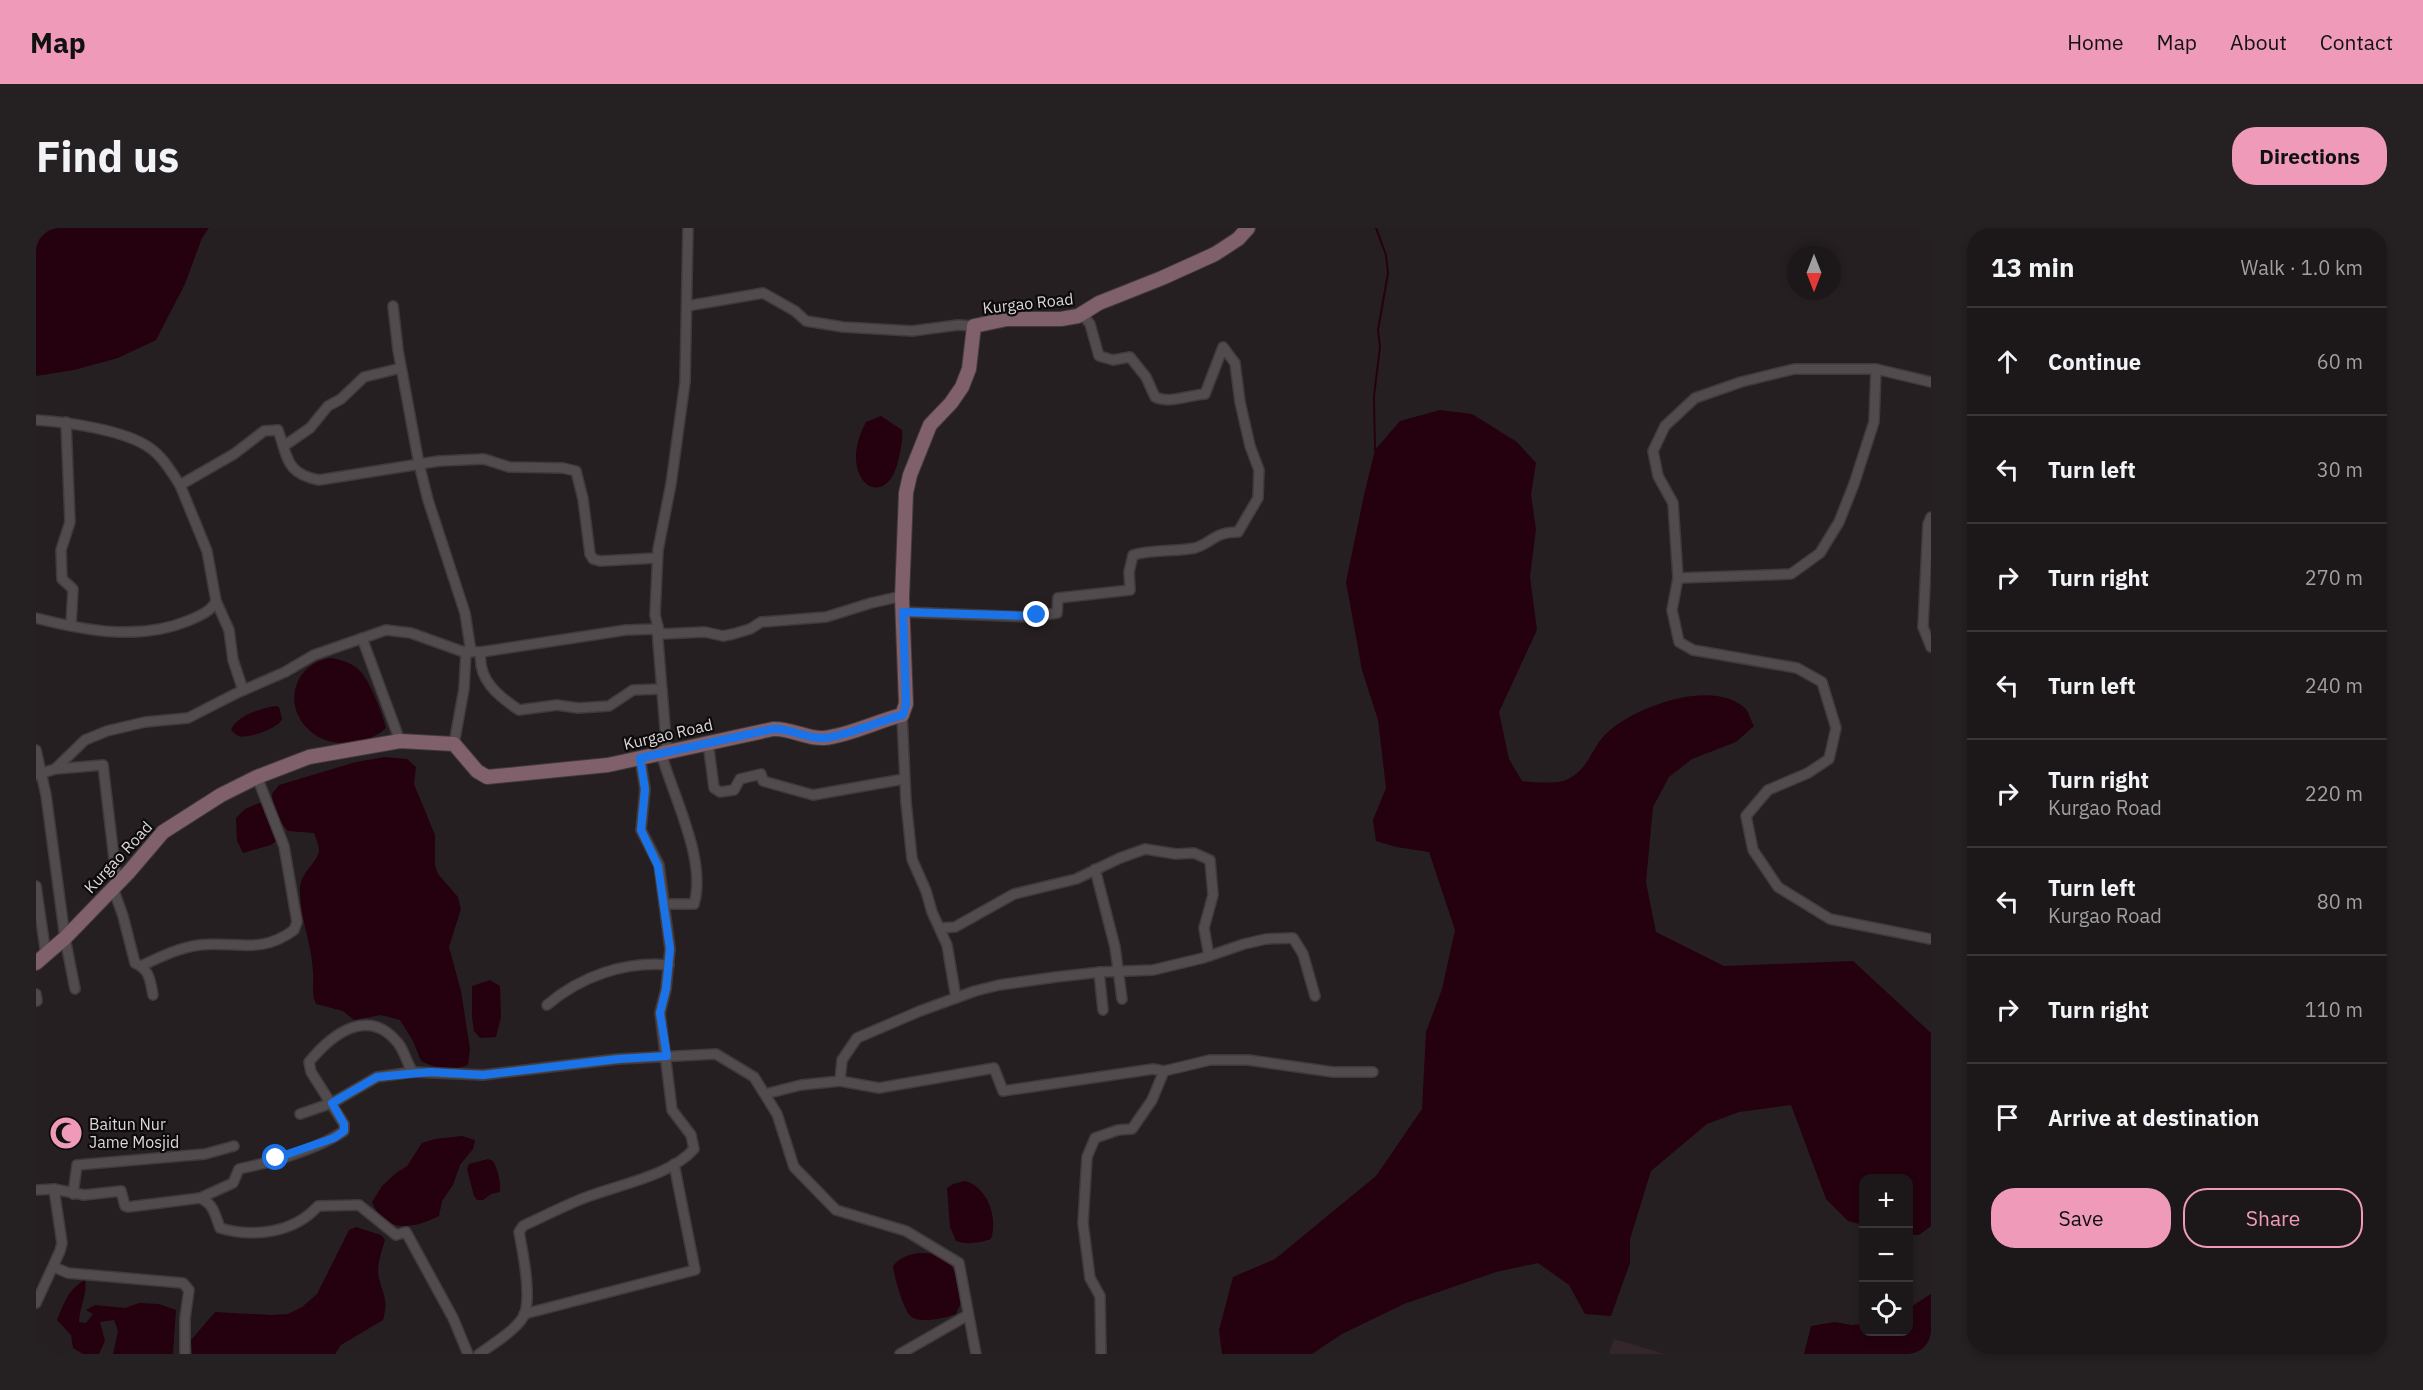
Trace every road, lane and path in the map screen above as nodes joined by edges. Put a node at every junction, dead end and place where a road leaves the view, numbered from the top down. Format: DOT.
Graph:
graph roads {
  1 [pos="688,228"];
  2 [pos="1248,228"];
  3 [pos="393,306"];
  4 [pos="687,306"];
  5 [pos="1082,314"];
  6 [pos="974,326"];
  7 [pos="401,368"];
  8 [pos="1876,369"];
  9 [pos="1931,382"];
  10 [pos="36,420"];
  11 [pos="66,422"];
  12 [pos="284,446"];
  13 [pos="419,464"];
  14 [pos="180,485"];
  15 [pos="1931,517"];
  16 [pos="657,558"];
  17 [pos="1678,578"];
  18 [pos="902,596"];
  19 [pos="216,601"];
  20 [pos="903,612"];
  21 [pos="36,618"];
  22 [pos="71,625"];
  23 [pos="657,629"];
  24 [pos="362,638"];
  25 [pos="1931,647"];
  26 [pos="473,652"];
  27 [pos="661,689"];
  28 [pos="243,690"];
  29 [pos="903,715"];
  30 [pos="400,741"];
  31 [pos="708,742"];
  32 [pos="454,744"];
  33 [pos="36,750"];
  34 [pos="664,753"];
  35 [pos="640,758"];
  36 [pos="55,769"];
  37 [pos="38,774"];
  38 [pos="257,777"];
  39 [pos="904,779"];
  40 [pos="1095,869"];
  41 [pos="36,886"];
  42 [pos="115,886"];
  43 [pos="664,904"];
  44 [pos="940,928"];
  45 [pos="65,938"];
  46 [pos="1931,939"];
  47 [pos="1209,956"];
  48 [pos="41,959"];
  49 [pos="669,965"];
  50 [pos="141,966"];
  51 [pos="1117,971"];
  52 [pos="1099,972"];
  53 [pos="75,989"];
  54 [pos="153,995"];
  55 [pos="1315,996"];
  56 [pos="956,998"];
  57 [pos="1122,999"];
  58 [pos="547,1005"];
  59 [pos="1103,1010"];
  60 [pos="667,1056"];
  61 [pos="1164,1071"];
  62 [pos="413,1072"];
  63 [pos="1373,1072"];
  64 [pos="840,1081"];
  65 [pos="765,1094"];
  66 [pos="332,1103"];
  67 [pos="300,1114"];
  68 [pos="234,1146"];
  69 [pos="674,1164"];
  70 [pos="36,1190"];
  71 [pos="54,1190"];
  72 [pos="73,1194"];
  73 [pos="200,1198"];
  74 [pos="54,1267"];
  75 [pos="36,1304"];
  76 [pos="524,1314"];
  77 [pos="968,1315"];
  78 [pos="185,1354"];
  79 [pos="468,1354"];
  80 [pos="479,1354"];
  81 [pos="900,1354"];
  82 [pos="976,1354"];
  83 [pos="1101,1354"];
  1 -- 4 [label="street"];
  2 -- 5 [label="street, Kurgao Road"];
  3 -- 7 [label="street"];
  4 -- 6 [label="street"];
  4 -- 16 [label="street"];
  5 -- 6 [label="street, Kurgao Road"];
  5 -- 20 [label="street"];
  6 -- 18 [label="street, Kurgao Road"];
  7 -- 12 [label="street"];
  7 -- 13 [label="street"];
  8 -- 9 [label="street"];
  8 -- 17 [label="street"];
  8 -- 17 [label="street"];
  10 -- 11 [label="street"];
  11 -- 14 [label="street"];
  11 -- 22 [label="street"];
  12 -- 13 [label="street"];
  12 -- 14 [label="street"];
  13 -- 16 [label="street"];
  13 -- 26 [label="street"];
  14 -- 19 [label="street"];
  15 -- 25 [label="street"];
  16 -- 23 [label="street"];
  17 -- 46 [label="street"];
  18 -- 20 [label="street, Kurgao Road"];
  18 -- 23 [label="street"];
  19 -- 22 [label="street"];
  19 -- 28 [label="street"];
  20 -- 29 [label="street, Kurgao Road"];
  21 -- 22 [label="street"];
  23 -- 26 [label="street"];
  23 -- 27 [label="street"];
  24 -- 26 [label="street"];
  24 -- 28 [label="street"];
  24 -- 30 [label="street"];
  26 -- 27 [label="street"];
  26 -- 32 [label="street"];
  27 -- 34 [label="street"];
  28 -- 36 [label="street"];
  29 -- 31 [label="street, Kurgao Road"];
  29 -- 39 [label="street"];
  30 -- 32 [label="street, Kurgao Road"];
  30 -- 38 [label="street, Kurgao Road"];
  31 -- 34 [label="street, Kurgao Road"];
  31 -- 39 [label="street"];
  32 -- 35 [label="street, Kurgao Road"];
  33 -- 37 [label="street"];
  34 -- 35 [label="street, Kurgao Road"];
  34 -- 43 [label="street"];
  35 -- 43 [label="street"];
  36 -- 37 [label="street"];
  36 -- 42 [label="street"];
  37 -- 45 [label="street"];
  38 -- 42 [label="street, Kurgao Road"];
  38 -- 50 [label="street"];
  39 -- 44 [label="street"];
  40 -- 44 [label="street"];
  40 -- 47 [label="street"];
  40 -- 51 [label="street"];
  41 -- 48 [label="street"];
  42 -- 45 [label="street, Kurgao Road"];
  42 -- 50 [label="street"];
  43 -- 49 [label="street"];
  44 -- 56 [label="street"];
  45 -- 48 [label="street, Kurgao Road"];
  45 -- 53 [label="street"];
  47 -- 51 [label="street"];
  47 -- 55 [label="street"];
  49 -- 58 [label="street"];
  49 -- 60 [label="street"];
  50 -- 54 [label="street"];
  51 -- 52 [label="street"];
  51 -- 57 [label="street"];
  52 -- 56 [label="street"];
  52 -- 59 [label="street"];
  56 -- 64 [label="street"];
  60 -- 62 [label="street"];
  60 -- 65 [label="street"];
  60 -- 69 [label="street"];
  61 -- 63 [label="street"];
  61 -- 64 [label="street"];
  61 -- 83 [label="street"];
  62 -- 66 [label="street"];
  62 -- 66 [label="street"];
  64 -- 65 [label="street"];
  65 -- 77 [label="street"];
  66 -- 67 [label="street"];
  66 -- 73 [label="street"];
  68 -- 72 [label="street"];
  69 -- 76 [label="street"];
  69 -- 76 [label="street"];
  70 -- 71 [label="street"];
  71 -- 72 [label="street"];
  71 -- 74 [label="street"];
  72 -- 73 [label="street"];
  73 -- 79 [label="street"];
  74 -- 75 [label="street"];
  74 -- 78 [label="street"];
  76 -- 80 [label="street"];
  77 -- 81 [label="street"];
  77 -- 82 [label="street"];
}
